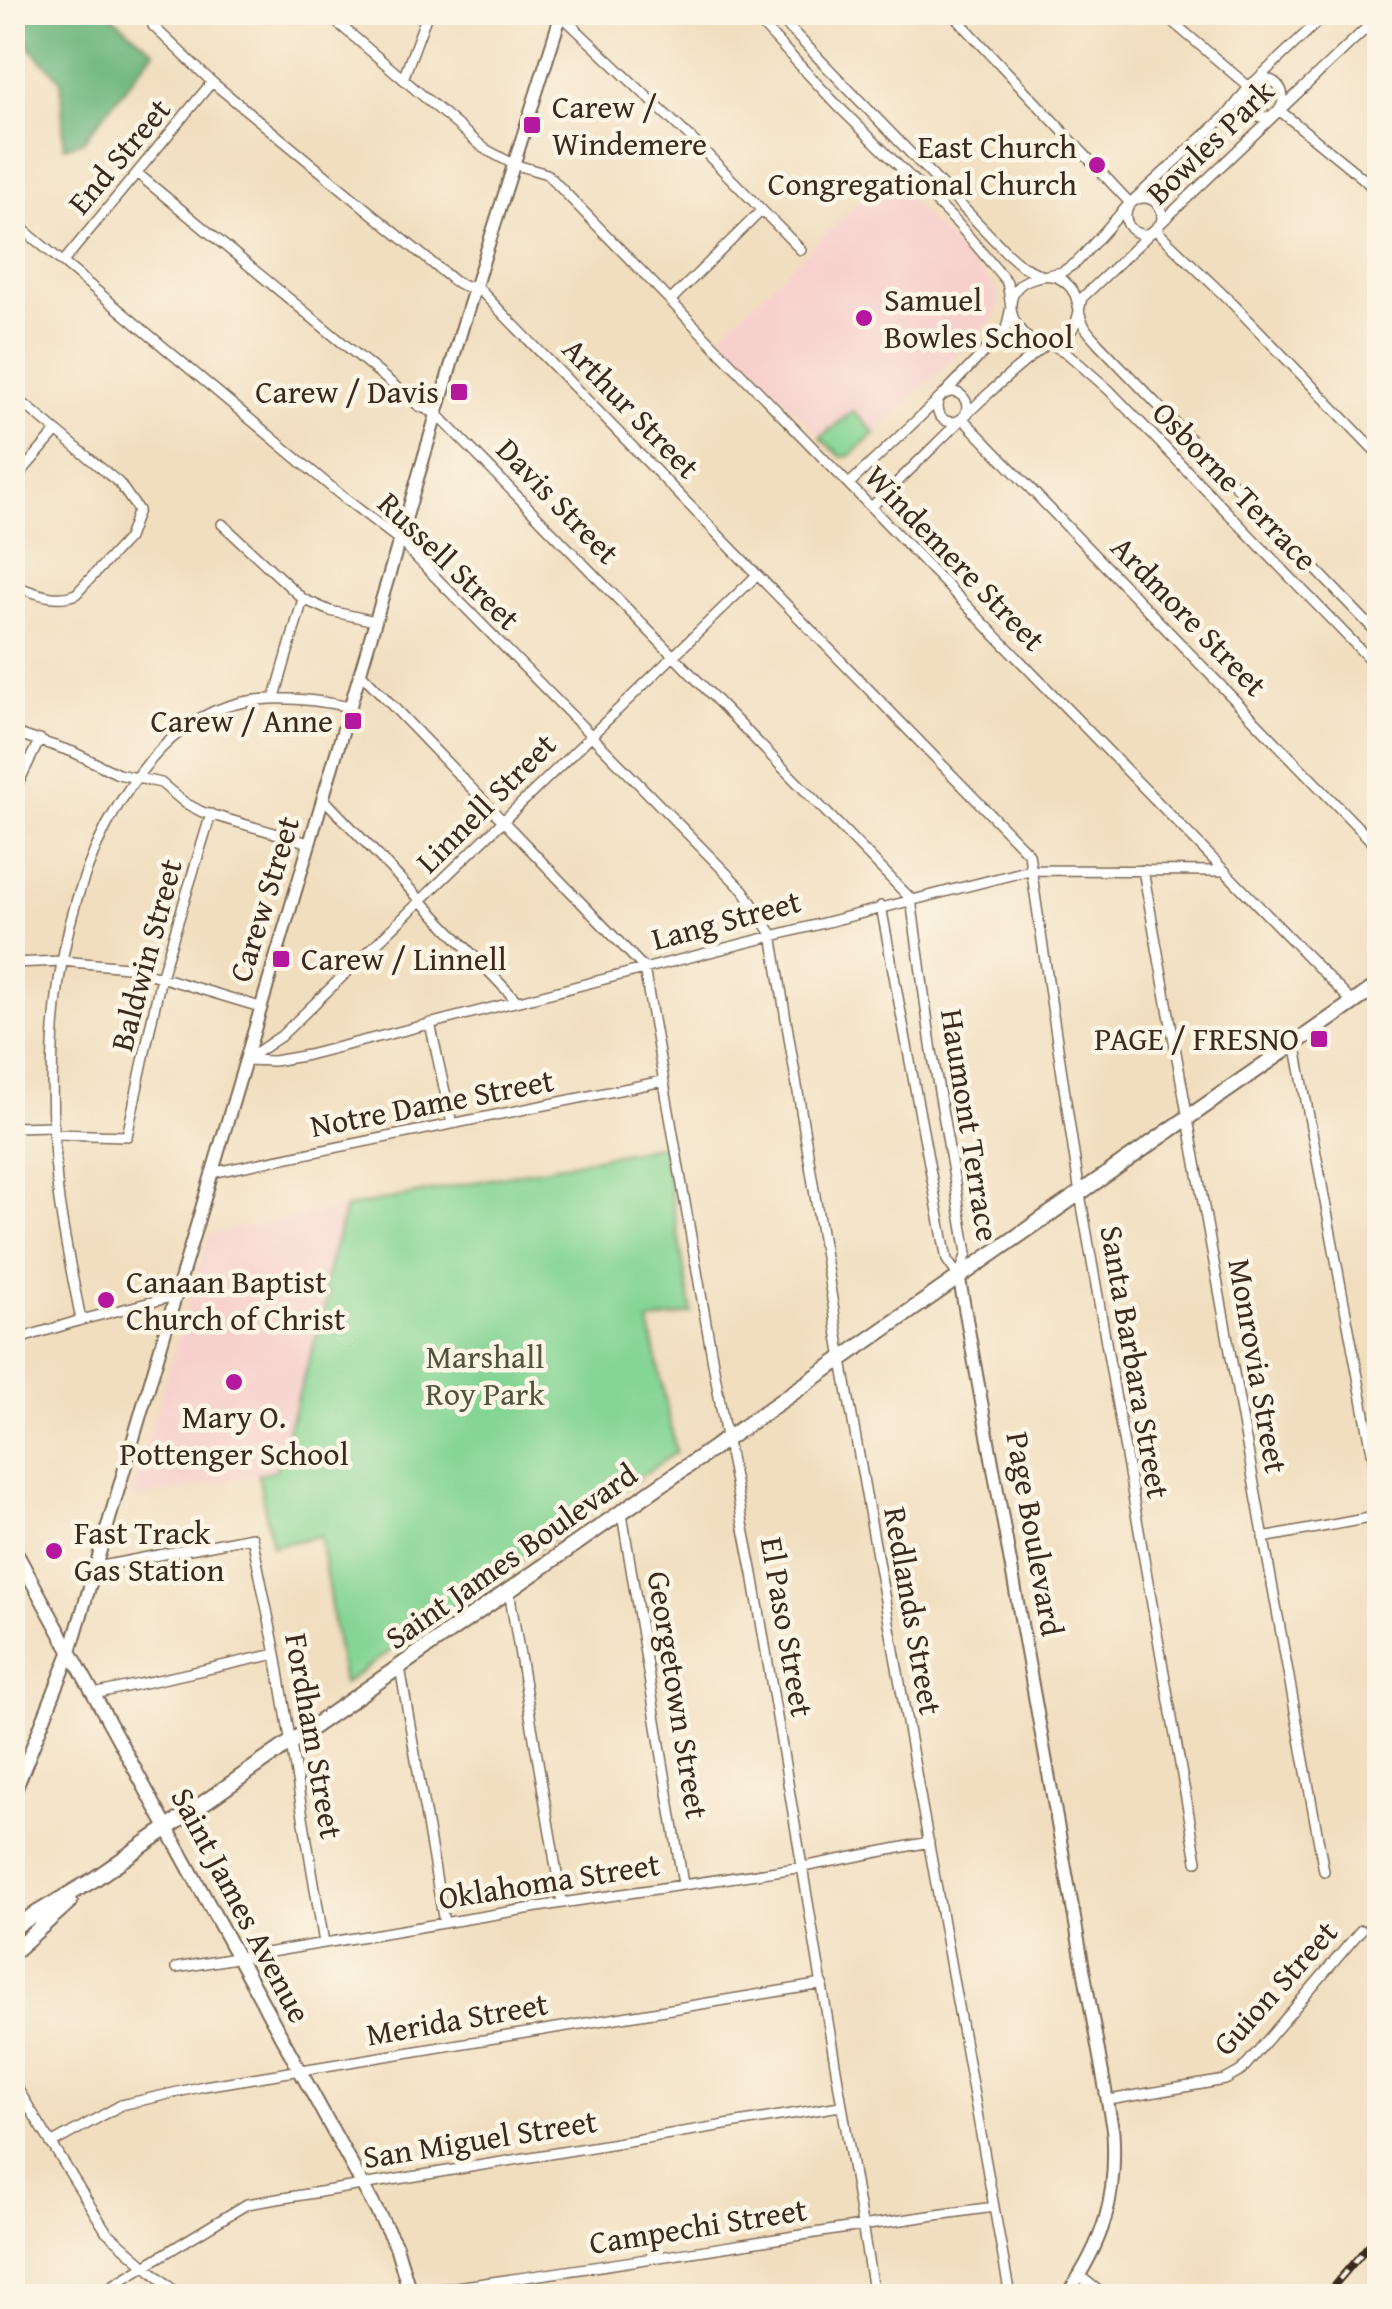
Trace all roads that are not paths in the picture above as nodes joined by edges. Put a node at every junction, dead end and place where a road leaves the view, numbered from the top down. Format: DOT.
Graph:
graph roads {
  1 [pos="324,12"];
  2 [pos="428,12"];
  3 [pos="750,12"];
  4 [pos="774,12"];
  5 [pos="951,12"];
  6 [pos="1161,12"];
  7 [pos="1328,12"];
  8 [pos="1360,12"];
  9 [pos="562,14"];
  10 [pos="1377,21"];
  11 [pos="153,26"];
  12 [pos="403,79"];
  13 [pos="212,82"];
  14 [pos="1249,87"];
  15 [pos="1279,110"];
  16 [pos="514,164"];
  17 [pos="138,174"];
  18 [pos="1380,197"];
  19 [pos="1130,203"];
  20 [pos="760,212"];
  21 [pos="12,220"];
  22 [pos="1156,230"];
  23 [pos="801,250"];
  24 [pos="63,262"];
  25 [pos="1042,276"];
  26 [pos="476,286"];
  27 [pos="670,301"];
  28 [pos="1011,307"];
  29 [pos="1079,307"];
  30 [pos="1049,344"];
  31 [pos="1140,387"];
  32 [pos="12,394"];
  33 [pos="941,396"];
  34 [pos="1122,404"];
  35 [pos="1159,407"];
  36 [pos="438,414"];
  37 [pos="962,418"];
  38 [pos="1141,425"];
  39 [pos="56,432"];
  40 [pos="1380,456"];
  41 [pos="1211,462"];
  42 [pos="1192,479"];
  43 [pos="12,483"];
  44 [pos="849,484"];
  45 [pos="1232,484"];
  46 [pos="1214,502"];
  47 [pos="871,507"];
  48 [pos="222,524"];
  49 [pos="399,540"];
  50 [pos="1302,557"];
  51 [pos="1284,573"];
  52 [pos="758,575"];
  53 [pos="1326,581"];
  54 [pos="12,584"];
  55 [pos="1308,596"];
  56 [pos="303,598"];
  57 [pos="375,621"];
  58 [pos="1380,636"];
  59 [pos="673,655"];
  60 [pos="1380,670"];
  61 [pos="360,672"];
  62 [pos="274,697"];
  63 [pos="350,707"];
  64 [pos="12,732"];
  65 [pos="588,735"];
  66 [pos="40,739"];
  67 [pos="137,777"];
  68 [pos="12,796"];
  69 [pos="323,798"];
  70 [pos="212,814"];
  71 [pos="505,822"];
  72 [pos="310,843"];
  73 [pos="1380,850"];
  74 [pos="1030,870"];
  75 [pos="1144,870"];
  76 [pos="1226,870"];
  77 [pos="910,899"];
  78 [pos="422,901"];
  79 [pos="882,906"];
  80 [pos="772,934"];
  81 [pos="62,961"];
  82 [pos="12,963"];
  83 [pos="644,968"];
  84 [pos="160,977"];
  85 [pos="1380,984"];
  86 [pos="516,1000"];
  87 [pos="1352,1002"];
  88 [pos="260,1007"];
  89 [pos="430,1023"];
  90 [pos="1294,1042"];
  91 [pos="245,1060"];
  92 [pos="936,1070"];
  93 [pos="913,1074"];
  94 [pos="663,1081"];
  95 [pos="1188,1117"];
  96 [pos="452,1124"];
  97 [pos="12,1128"];
  98 [pos="54,1130"];
  99 [pos="211,1173"];
  100 [pos="1080,1194"];
  101 [pos="959,1277"];
  102 [pos="174,1296"];
  103 [pos="81,1320"];
  104 [pos="12,1341"];
  105 [pos="842,1356"];
  106 [pos="726,1437"];
  107 [pos="1380,1494"];
  108 [pos="622,1514"];
  109 [pos="1380,1516"];
  110 [pos="1263,1538"];
  111 [pos="12,1544"];
  112 [pos="97,1567"];
  113 [pos="509,1590"];
  114 [pos="70,1652"];
  115 [pos="276,1654"];
  116 [pos="400,1667"];
  117 [pos="94,1694"];
  118 [pos="290,1743"];
  119 [pos="12,1798"];
  120 [pos="169,1827"];
  121 [pos="929,1842"];
  122 [pos="1197,1862"];
  123 [pos="803,1867"];
  124 [pos="1324,1871"];
  125 [pos="93,1880"];
  126 [pos="683,1884"];
  127 [pos="562,1902"];
  128 [pos="444,1922"];
  129 [pos="12,1928"];
  130 [pos="1360,1930"];
  131 [pos="324,1943"];
  132 [pos="12,1953"];
  133 [pos="237,1958"];
  134 [pos="176,1968"];
  135 [pos="823,1984"];
  136 [pos="299,2070"];
  137 [pos="12,2080"];
  138 [pos="1108,2100"];
  139 [pos="840,2106"];
  140 [pos="51,2144"];
  141 [pos="362,2184"];
  142 [pos="994,2207"];
  143 [pos="862,2224"];
  144 [pos="144,2266"];
  145 [pos="1080,2276"];
  146 [pos="414,2295"];
  147 [pos="95,2296"];
  148 [pos="180,2296"];
  149 [pos="874,2296"];
  150 [pos="1010,2296"];
  151 [pos="1066,2296"];
  152 [pos="1105,2296"];
  1 -- 12 [label="street, Windemere Street"];
  2 -- 12 [label="street"];
  3 -- 28 [label="street"];
  4 -- 25 [label="street"];
  5 -- 19 [label="street"];
  6 -- 14 [label="street"];
  7 -- 14 [label="street, Bowles Park"];
  8 -- 10 [label="main road"];
  9 -- 16 [label="street, Carew Street"];
  9 -- 20 [label="street"];
  10 -- 15 [label="street, Bowles Park"];
  11 -- 13 [label="street, Arthur Street"];
  12 -- 16 [label="street, Windemere Street"];
  13 -- 17 [label="street, End Street"];
  13 -- 26 [label="street, Arthur Street"];
  14 -- 15 [label="street"];
  14 -- 15 [label="street"];
  14 -- 19 [label="street, Bowles Park"];
  15 -- 18 [label="street"];
  15 -- 22 [label="street, Bowles Park"];
  16 -- 26 [label="street, Carew Street"];
  16 -- 27 [label="street, Windemere Street"];
  17 -- 24 [label="street, End Street"];
  17 -- 36 [label="street, Davis Street"];
  19 -- 22 [label="street"];
  19 -- 22 [label="street"];
  19 -- 25 [label="street, Bowles Park"];
  20 -- 23 [label="street"];
  20 -- 27 [label="street"];
  21 -- 24 [label="street, Russell Street"];
  22 -- 29 [label="street, Bowles Park"];
  22 -- 40 [label="street"];
  24 -- 49 [label="street, Russell Street"];
  25 -- 28 [label="street, Bowles Park"];
  25 -- 29 [label="street"];
  26 -- 36 [label="street, Carew Street"];
  26 -- 52 [label="street, Arthur Street"];
  27 -- 44 [label="street, Windemere Street"];
  28 -- 30 [label="street"];
  28 -- 33 [label="street, Bowles Park"];
  29 -- 30 [label="street, Bowles Park"];
  29 -- 31 [label="street, Osborne Terrace"];
  30 -- 34 [label="street, Osborne Terrace"];
  30 -- 37 [label="street, Bowles Park"];
  31 -- 34 [label="street"];
  31 -- 35 [label="street, Osborne Terrace"];
  32 -- 39 [label="street"];
  33 -- 37 [label="street, Ardmore Street"];
  33 -- 37 [label="street, Ardmore Street"];
  33 -- 44 [label="street, Bowles Park"];
  34 -- 38 [label="street, Osborne Terrace"];
  35 -- 38 [label="street"];
  35 -- 41 [label="street, Osborne Terrace"];
  36 -- 49 [label="street, Carew Street"];
  36 -- 59 [label="street, Davis Street"];
  37 -- 47 [label="street, Bowles Park"];
  37 -- 73 [label="street, Ardmore Street"];
  38 -- 42 [label="street, Osborne Terrace"];
  39 -- 43 [label="street"];
  39 -- 54 [label="street"];
  41 -- 42 [label="street"];
  41 -- 45 [label="street, Osborne Terrace"];
  42 -- 46 [label="street, Osborne Terrace"];
  44 -- 47 [label="street, Windemere Street"];
  45 -- 46 [label="street"];
  45 -- 50 [label="street, Osborne Terrace"];
  46 -- 51 [label="street, Osborne Terrace"];
  47 -- 76 [label="street, Windemere Street"];
  48 -- 56 [label="street"];
  49 -- 57 [label="street, Carew Street"];
  49 -- 65 [label="street, Russell Street"];
  50 -- 51 [label="street"];
  50 -- 53 [label="street, Osborne Terrace"];
  51 -- 55 [label="street, Osborne Terrace"];
  52 -- 59 [label="street, Linnell Street"];
  52 -- 74 [label="street, Arthur Street"];
  53 -- 55 [label="street"];
  53 -- 58 [label="street, Osborne Terrace"];
  55 -- 60 [label="street, Osborne Terrace"];
  56 -- 57 [label="street"];
  56 -- 62 [label="street"];
  57 -- 61 [label="street, Carew Street"];
  59 -- 65 [label="street, Linnell Street"];
  59 -- 77 [label="street, Davis Street"];
  61 -- 63 [label="street, Carew Street"];
  61 -- 71 [label="street"];
  62 -- 63 [label="street"];
  62 -- 67 [label="street"];
  63 -- 69 [label="street, Carew Street"];
  64 -- 66 [label="street"];
  65 -- 71 [label="street, Linnell Street"];
  65 -- 80 [label="street, Russell Street"];
  66 -- 67 [label="street"];
  66 -- 68 [label="street"];
  67 -- 70 [label="street"];
  67 -- 81 [label="street"];
  69 -- 72 [label="street, Carew Street"];
  69 -- 78 [label="street"];
  70 -- 72 [label="street"];
  70 -- 84 [label="street, Baldwin Street"];
  71 -- 78 [label="street, Linnell Street"];
  71 -- 83 [label="street"];
  72 -- 88 [label="street, Carew Street"];
  74 -- 75 [label="street, Lang Street"];
  74 -- 77 [label="street, Lang Street"];
  74 -- 100 [label="street, Santa Barbara Street"];
  75 -- 76 [label="street, Lang Street"];
  75 -- 95 [label="street, Monrovia Street"];
  76 -- 87 [label="street, Windemere Street"];
  77 -- 79 [label="street, Lang Street"];
  77 -- 92 [label="street, Haumont Terrace"];
  78 -- 86 [label="street"];
  78 -- 91 [label="street, Linnell Street"];
  79 -- 80 [label="street, Lang Street"];
  79 -- 93 [label="street, Haumont Terrace"];
  80 -- 83 [label="street, Lang Street"];
  80 -- 105 [label="street, Redlands Street"];
  81 -- 82 [label="street"];
  81 -- 84 [label="street"];
  81 -- 98 [label="street"];
  83 -- 86 [label="street, Lang Street"];
  83 -- 94 [label="street, El Paso Street"];
  84 -- 88 [label="street"];
  84 -- 98 [label="street, Baldwin Street"];
  85 -- 87 [label="main road"];
  86 -- 89 [label="street, Lang Street"];
  87 -- 90 [label="main road"];
  88 -- 91 [label="street, Carew Street"];
  89 -- 91 [label="street, Lang Street"];
  89 -- 96 [label="street"];
  90 -- 95 [label="main road"];
  90 -- 107 [label="street"];
  91 -- 99 [label="street, Carew Street"];
  92 -- 93 [label="street"];
  92 -- 101 [label="street, Haumont Terrace"];
  93 -- 101 [label="street, Haumont Terrace"];
  94 -- 96 [label="street, Notre Dame Street"];
  94 -- 106 [label="street, El Paso Street"];
  95 -- 100 [label="main road"];
  95 -- 110 [label="street, Monrovia Street"];
  96 -- 99 [label="street, Notre Dame Street"];
  97 -- 98 [label="street"];
  98 -- 103 [label="street"];
  99 -- 102 [label="street, Carew Street"];
  100 -- 101 [label="main road"];
  100 -- 122 [label="street, Santa Barbara Street"];
  101 -- 105 [label="main road, Saint James Boulevard"];
  101 -- 138 [label="street, Page Boulevard"];
  102 -- 103 [label="street"];
  102 -- 112 [label="street, Carew Street"];
  103 -- 104 [label="street"];
  105 -- 106 [label="main road, Saint James Boulevard"];
  105 -- 121 [label="street, Redlands Street"];
  106 -- 108 [label="main road, Saint James Boulevard"];
  106 -- 123 [label="street, El Paso Street"];
  108 -- 113 [label="main road, Saint James Boulevard"];
  108 -- 126 [label="street, Georgetown Street"];
  109 -- 110 [label="street"];
  110 -- 124 [label="street, Monrovia Street"];
  111 -- 114 [label="main road, Saint James Avenue"];
  112 -- 114 [label="street, Carew Street"];
  112 -- 115 [label="street, Fordham Street"];
  113 -- 116 [label="main road, Saint James Boulevard"];
  113 -- 127 [label="street"];
  114 -- 117 [label="main road, Saint James Avenue"];
  114 -- 119 [label="main road, Carew Street"];
  115 -- 117 [label="street"];
  115 -- 118 [label="street, Fordham Street"];
  116 -- 118 [label="main road, Saint James Boulevard"];
  116 -- 128 [label="street"];
  117 -- 120 [label="main road, Saint James Avenue"];
  118 -- 120 [label="main road, Saint James Boulevard"];
  118 -- 131 [label="street, Fordham Street"];
  120 -- 125 [label="main road, Saint James Boulevard"];
  120 -- 133 [label="main road, Saint James Avenue"];
  121 -- 123 [label="street, Oklahoma Street"];
  121 -- 142 [label="street, Redlands Street"];
  123 -- 126 [label="street, Oklahoma Street"];
  123 -- 135 [label="street, El Paso Street"];
  125 -- 129 [label="main road, Saint James Boulevard"];
  125 -- 132 [label="main road, Saint James Boulevard"];
  126 -- 127 [label="street, Oklahoma Street"];
  127 -- 128 [label="street, Oklahoma Street"];
  128 -- 131 [label="street, Oklahoma Street"];
  130 -- 138 [label="street, Guion Street"];
  131 -- 133 [label="street, Oklahoma Street"];
  133 -- 134 [label="street, Oklahoma Street"];
  133 -- 136 [label="main road, Saint James Avenue"];
  135 -- 136 [label="street, Merida Street"];
  135 -- 139 [label="street, El Paso Street"];
  136 -- 140 [label="street, Merida Street"];
  136 -- 141 [label="main road, Saint James Avenue"];
  137 -- 140 [label="street"];
  138 -- 145 [label="street, Page Boulevard"];
  139 -- 141 [label="street, San Miguel Street"];
  139 -- 143 [label="street, El Paso Street"];
  140 -- 144 [label="street"];
  141 -- 144 [label="street, San Miguel Street"];
  141 -- 146 [label="main road, Saint James Avenue"];
  142 -- 143 [label="street, Campechi Street"];
  142 -- 150 [label="street, Redlands Street"];
  143 -- 146 [label="street, Campechi Street"];
  143 -- 149 [label="street, El Paso Street"];
  144 -- 147 [label="street, San Miguel Street"];
  144 -- 148 [label="street"];
  145 -- 151 [label="street, Page Boulevard"];
  145 -- 152 [label="street"];
}
